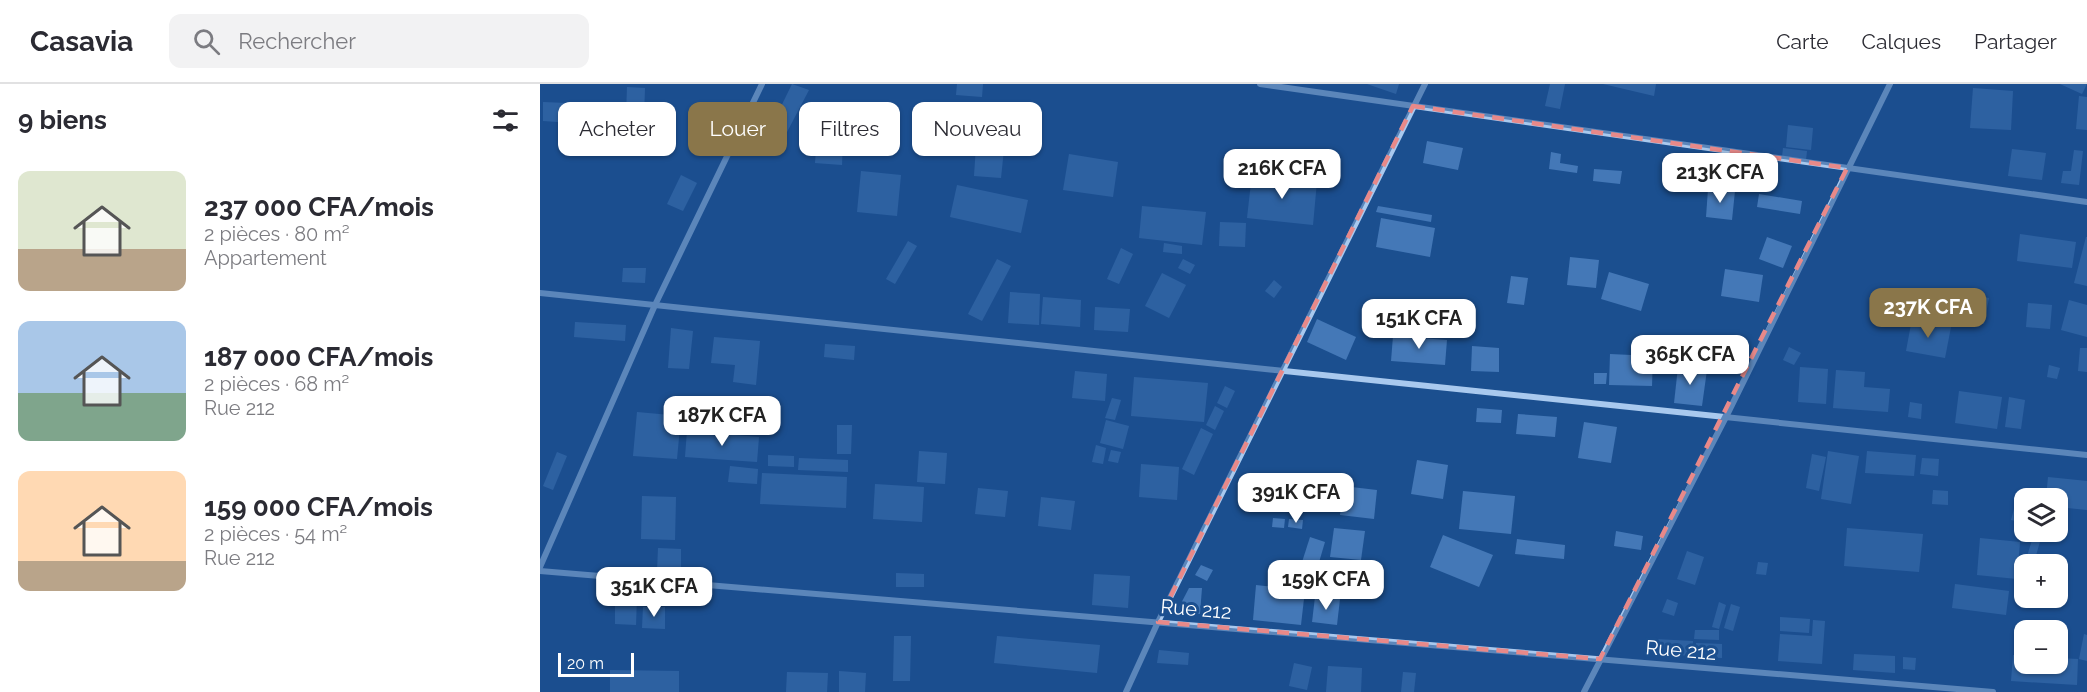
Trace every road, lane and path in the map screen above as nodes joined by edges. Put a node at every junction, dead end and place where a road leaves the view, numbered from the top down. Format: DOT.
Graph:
graph roads {
  1 [pos="762,84"];
  2 [pos="1260,84"];
  3 [pos="1425,84"];
  4 [pos="1890,84"];
  5 [pos="1413,106"];
  6 [pos="1847,168"];
  7 [pos="2087,202"];
  8 [pos="540,293"];
  9 [pos="655,305"];
  10 [pos="1284,370"];
  11 [pos="1726,417"];
  12 [pos="2087,454"];
  13 [pos="540,569"];
  14 [pos="1158,622"];
  15 [pos="1600,659"];
  16 [pos="1126,692"];
  17 [pos="1584,692"];
  18 [pos="1993,692"];
  1 -- 9 [label="street"];
  2 -- 5 [label="street"];
  3 -- 5 [label="street"];
  4 -- 6 [label="street"];
  5 -- 6 [label="street"];
  5 -- 10 [label="street"];
  6 -- 7 [label="street"];
  6 -- 11 [label="street"];
  8 -- 9 [label="street"];
  9 -- 10 [label="street"];
  9 -- 13 [label="street"];
  10 -- 11 [label="street"];
  10 -- 14 [label="street"];
  11 -- 12 [label="street"];
  11 -- 15 [label="street"];
  13 -- 14 [label="street, Rue 212"];
  14 -- 15 [label="street, Rue 212"];
  14 -- 16 [label="street"];
  15 -- 17 [label="street"];
  15 -- 18 [label="street, Rue 212"];
}
